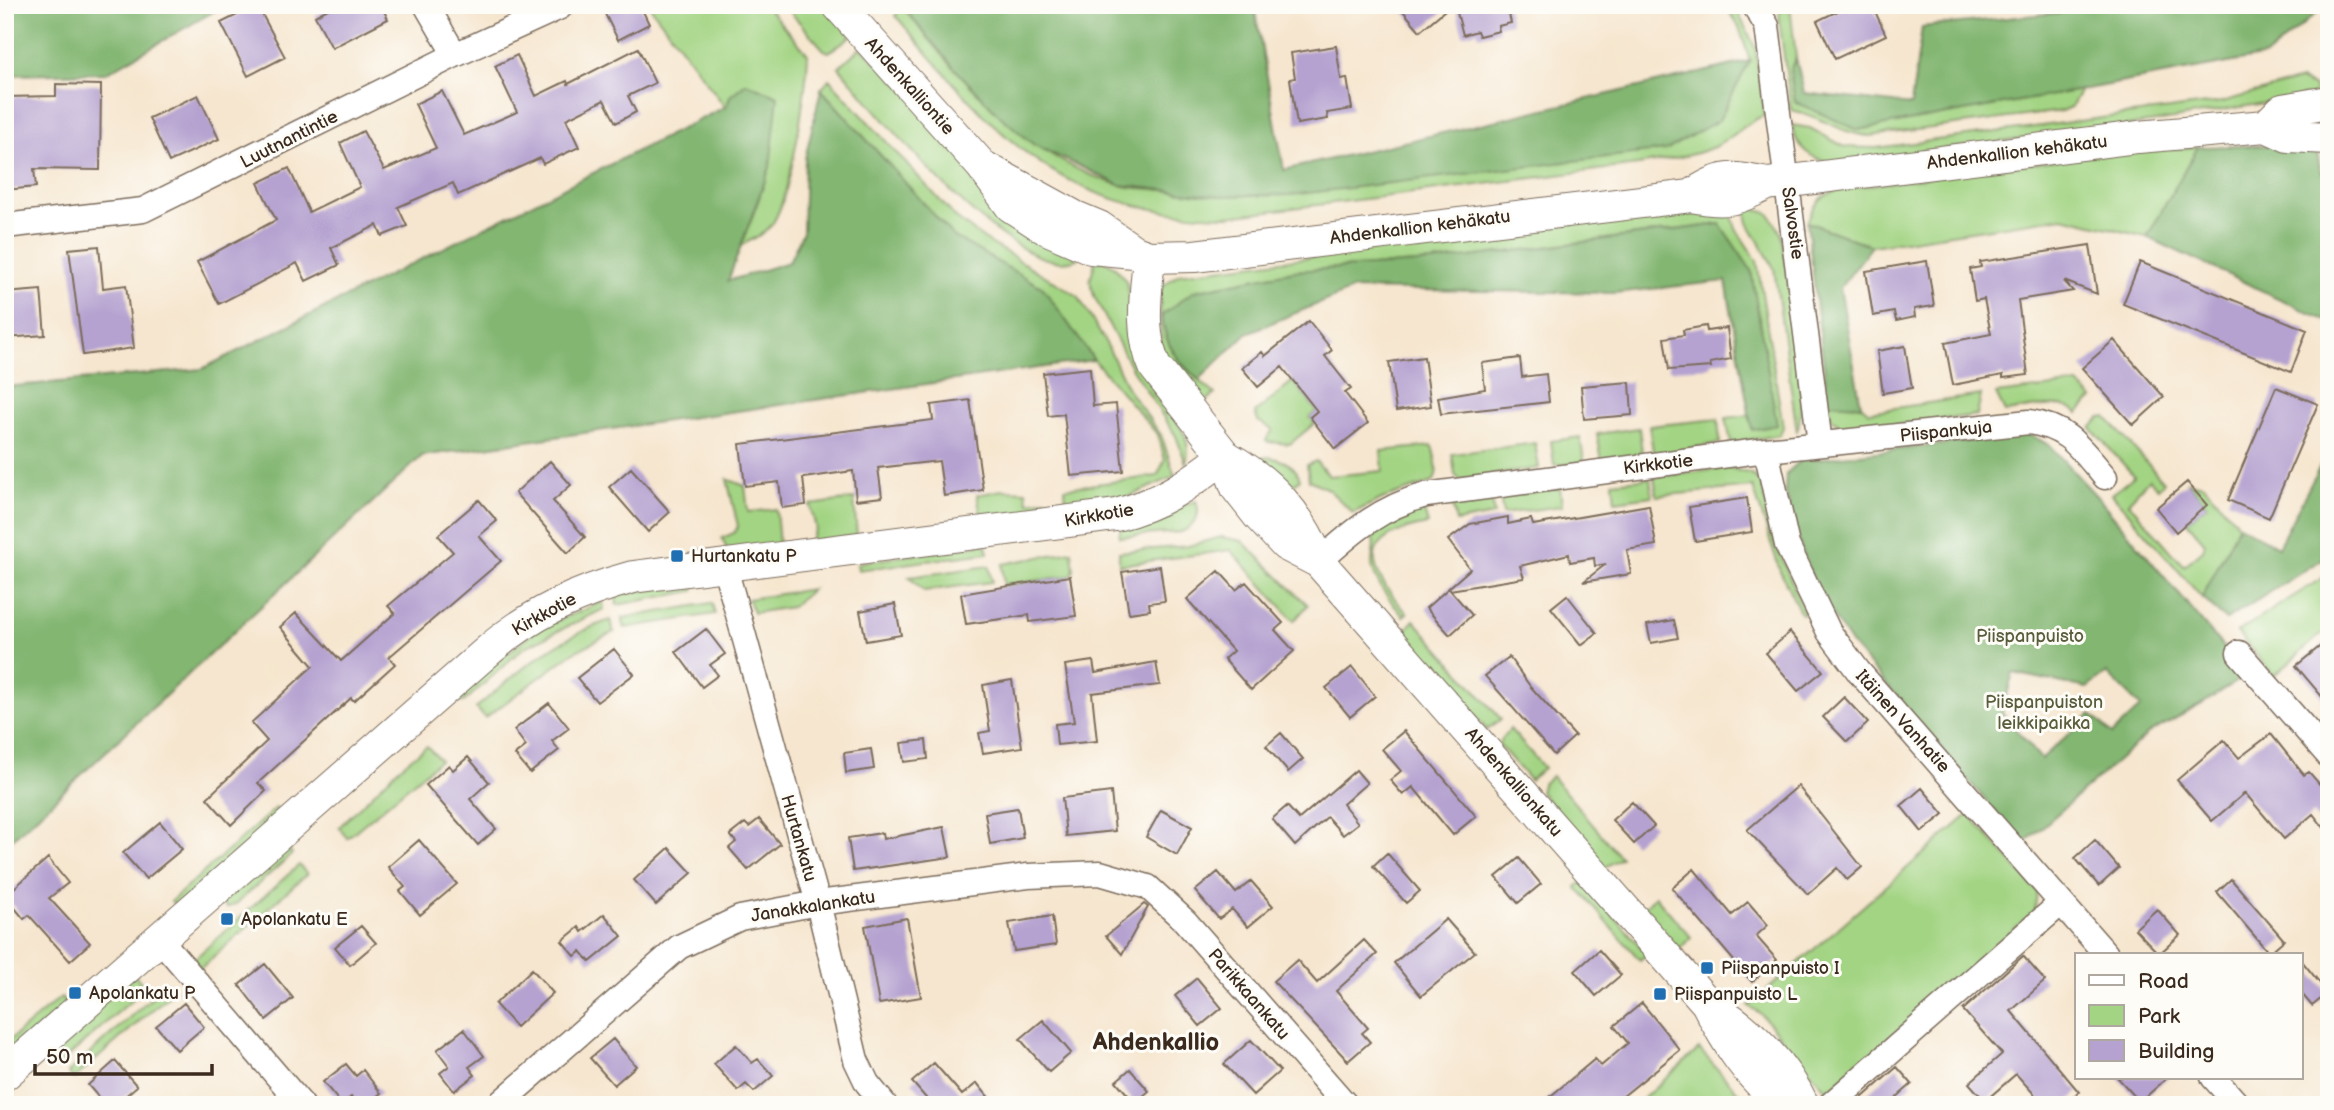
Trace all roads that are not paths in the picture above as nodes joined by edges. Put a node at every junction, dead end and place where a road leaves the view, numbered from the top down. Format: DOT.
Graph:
graph roads {
  1 [pos="426,5"];
  2 [pos="838,5"];
  3 [pos="1755,6"];
  4 [pos="560,7"];
  5 [pos="455,55"];
  6 [pos="2329,103"];
  7 [pos="2266,126"];
  8 [pos="2329,138"];
  9 [pos="1777,183"];
  10 [pos="5,226"];
  11 [pos="1142,255"];
  12 [pos="1820,444"];
  13 [pos="1766,450"];
  14 [pos="1225,456"];
  15 [pos="2105,477"];
  16 [pos="1319,562"];
  17 [pos="724,564"];
  18 [pos="2239,653"];
  19 [pos="2329,756"];
  20 [pos="1148,887"];
  21 [pos="818,903"];
  22 [pos="2061,903"];
  23 [pos="159,938"];
  24 [pos="2105,953"];
  25 [pos="1707,1003"];
  26 [pos="5,1074"];
  27 [pos="2214,1078"];
  28 [pos="302,1105"];
  29 [pos="498,1105"];
  30 [pos="885,1105"];
  31 [pos="1346,1105"];
  32 [pos="1786,1105"];
  33 [pos="1803,1105"];
  34 [pos="1830,1105"];
  35 [pos="2238,1105"];
  1 -- 5 [label="street"];
  2 -- 11 [label="street, Ahdenkalliontie"];
  3 -- 9 [label="street, Salvostie"];
  4 -- 5 [label="street, Luutnantintie"];
  5 -- 10 [label="street, Luutnantintie"];
  6 -- 7 [label="street, Ahdenkallion kehäkatu"];
  7 -- 8 [label="street, Ahdenkallion kehäkatu"];
  7 -- 9 [label="street, Ahdenkallion kehäkatu"];
  9 -- 11 [label="street, Ahdenkallion kehäkatu"];
  9 -- 12 [label="street, Salvostie"];
  11 -- 14 [label="street, Ahdenkallionkatu"];
  12 -- 13 [label="street, Piispankuja"];
  12 -- 15 [label="street, Piispankuja"];
  13 -- 16 [label="street, Kirkkotie"];
  13 -- 22 [label="street, Itäinen Vanhatie"];
  14 -- 16 [label="street, Ahdenkallionkatu"];
  14 -- 17 [label="street, Kirkkotie"];
  16 -- 25 [label="street, Ahdenkallionkatu"];
  17 -- 21 [label="street, Hurtankatu"];
  17 -- 23 [label="street, Kirkkotie"];
  18 -- 19 [label="street"];
  20 -- 21 [label="street, Janakkalankatu"];
  20 -- 31 [label="street, Parikkaankatu"];
  21 -- 29 [label="street, Janakkalankatu"];
  21 -- 30 [label="street, Hurtankatu"];
  22 -- 24 [label="street, Itäinen Vanhatie"];
  22 -- 34 [label="street"];
  23 -- 26 [label="street, Kirkkotie"];
  23 -- 28 [label="street"];
  25 -- 32 [label="street, Ahdenkallionkatu"];
  25 -- 33 [label="street, Ahdenkallionkatu"];
  27 -- 35 [label="street"];
}
